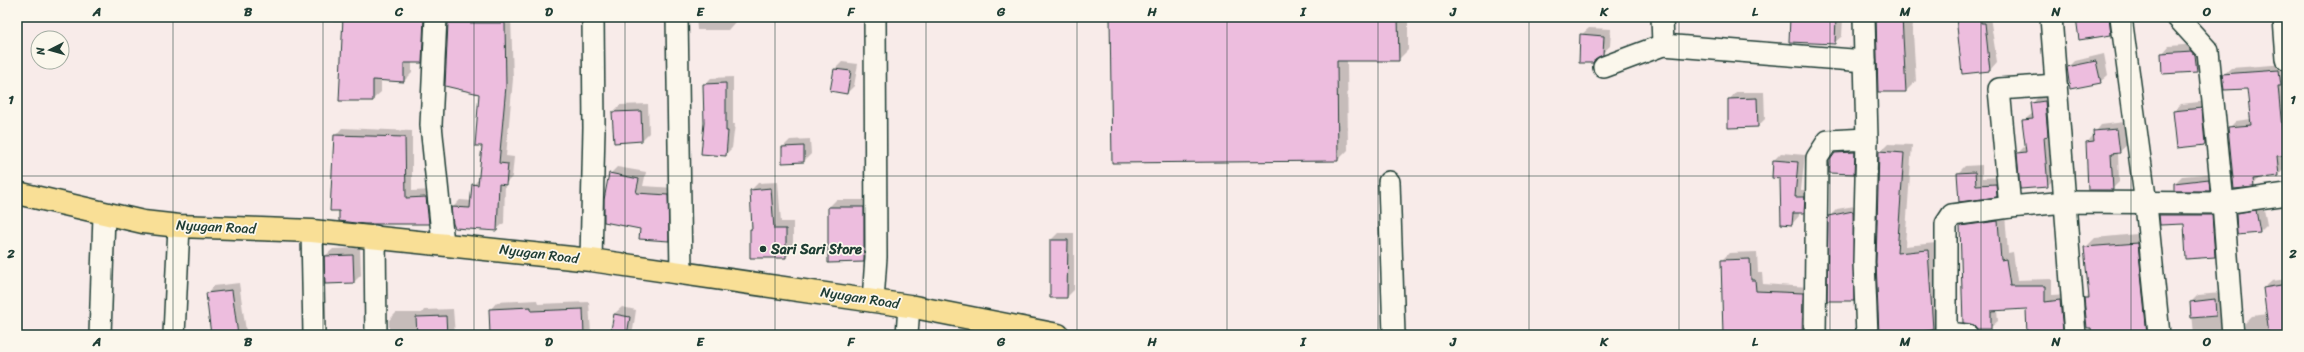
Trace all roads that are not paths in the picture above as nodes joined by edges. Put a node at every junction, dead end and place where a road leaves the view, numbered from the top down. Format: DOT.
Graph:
graph roads {
  1 [pos="436,17"];
  2 [pos="593,17"];
  3 [pos="677,17"];
  4 [pos="874,17"];
  5 [pos="1662,17"];
  6 [pos="1864,17"];
  7 [pos="2051,17"];
  8 [pos="2121,17"];
  9 [pos="2177,17"];
  10 [pos="2284,19"];
  11 [pos="1663,44"];
  12 [pos="2287,59"];
  13 [pos="1865,61"];
  14 [pos="1604,67"];
  15 [pos="2056,85"];
  16 [pos="1867,139"];
  17 [pos="1389,182"];
  18 [pos="17,194"];
  19 [pos="2287,194"];
  20 [pos="2066,202"];
  21 [pos="2223,203"];
  22 [pos="2146,204"];
  23 [pos="2010,207"];
  24 [pos="104,215"];
  25 [pos="179,226"];
  26 [pos="312,231"];
  27 [pos="375,236"];
  28 [pos="443,243"];
  29 [pos="591,260"];
  30 [pos="681,272"];
  31 [pos="873,301"];
  32 [pos="908,306"];
  33 [pos="1946,334"];
  34 [pos="100,335"];
  35 [pos="174,335"];
  36 [pos="314,335"];
  37 [pos="376,335"];
  38 [pos="907,335"];
  39 [pos="1058,335"];
  40 [pos="1394,335"];
  41 [pos="1815,335"];
  42 [pos="1866,335"];
  43 [pos="1967,335"];
  44 [pos="2075,335"];
  45 [pos="2159,335"];
  46 [pos="2233,335"];
  1 -- 28 [label="street"];
  2 -- 29 [label="street"];
  3 -- 30 [label="street"];
  4 -- 31 [label="street"];
  5 -- 11 [label="street"];
  6 -- 13 [label="street"];
  7 -- 15 [label="street"];
  8 -- 22 [label="street"];
  9 -- 21 [label="street"];
  10 -- 12 [label="street"];
  11 -- 13 [label="street"];
  11 -- 14 [label="street"];
  13 -- 16 [label="street"];
  15 -- 20 [label="street"];
  15 -- 23 [label="street"];
  16 -- 41 [label="street"];
  16 -- 42 [label="street"];
  17 -- 40 [label="street"];
  18 -- 24 [label="main road, Nyugan Road"];
  19 -- 21 [label="street"];
  20 -- 22 [label="street"];
  20 -- 23 [label="street"];
  20 -- 44 [label="street"];
  21 -- 22 [label="street"];
  21 -- 46 [label="street"];
  22 -- 45 [label="street"];
  23 -- 33 [label="street"];
  24 -- 25 [label="main road, Nyugan Road"];
  24 -- 34 [label="street"];
  25 -- 26 [label="main road, Nyugan Road"];
  25 -- 35 [label="street"];
  26 -- 27 [label="main road, Nyugan Road"];
  26 -- 36 [label="street"];
  27 -- 28 [label="main road, Nyugan Road"];
  27 -- 37 [label="street"];
  28 -- 29 [label="main road, Nyugan Road"];
  29 -- 30 [label="main road, Nyugan Road"];
  30 -- 31 [label="main road, Nyugan Road"];
  31 -- 32 [label="main road, Nyugan Road"];
  32 -- 38 [label="street"];
  32 -- 39 [label="main road, Nyugan Road"];
  33 -- 43 [label="street"];
}
